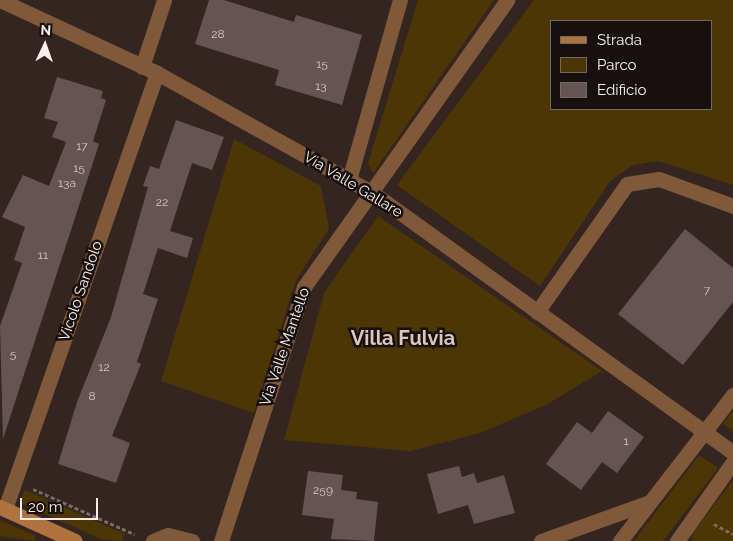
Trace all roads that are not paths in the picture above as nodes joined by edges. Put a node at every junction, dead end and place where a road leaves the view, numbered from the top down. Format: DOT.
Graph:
graph roads {
  1 [pos="0,0"];
  2 [pos="164,0"];
  3 [pos="400,0"];
  4 [pos="507,0"];
  5 [pos="142,67"];
  6 [pos="157,73"];
  7 [pos="349,180"];
  8 [pos="373,193"];
  9 [pos="733,206"];
  10 [pos="538,312"];
  11 [pos="733,395"];
  12 [pos="703,432"];
  13 [pos="733,453"];
  14 [pos="733,462"];
  15 [pos="650,502"];
  16 [pos="2,508"];
  17 [pos="67,539"];
  18 [pos="148,539"];
  19 [pos="192,541"];
  20 [pos="221,541"];
  21 [pos="541,541"];
  22 [pos="620,541"];
  23 [pos="677,541"];
  1 -- 5 [label="street, Via Valle Gallare"];
  2 -- 5 [label="street"];
  3 -- 7 [label="street"];
  4 -- 8 [label="street, Via Valle Mantello"];
  5 -- 6 [label="street, Via Valle Gallare"];
  6 -- 7 [label="street, Via Valle Gallare"];
  6 -- 16 [label="street, Vicolo Sandolo"];
  7 -- 8 [label="street, Via Valle Gallare"];
  8 -- 10 [label="street, Via Valle Gallare"];
  8 -- 20 [label="street, Via Valle Mantello"];
  9 -- 10 [label="street"];
  10 -- 12 [label="street, Via Valle Gallare"];
  11 -- 12 [label="street"];
  12 -- 13 [label="street, Via Valle Gallare"];
  12 -- 15 [label="street"];
  14 -- 23 [label="street"];
  15 -- 21 [label="street"];
  15 -- 22 [label="street"];
  16 -- 17 [label="main road"];
  18 -- 19 [label="street"];
}
